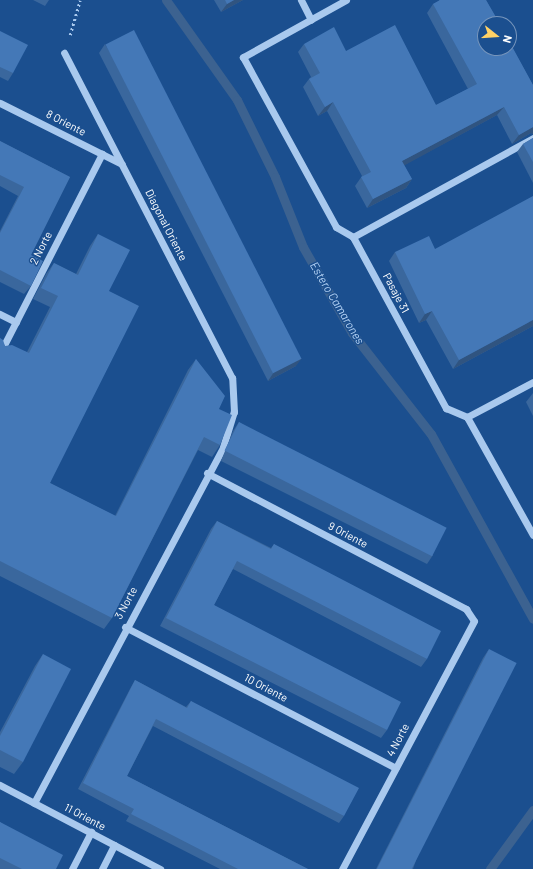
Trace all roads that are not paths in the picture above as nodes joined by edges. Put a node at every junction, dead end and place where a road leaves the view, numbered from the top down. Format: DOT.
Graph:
graph roads {
  1 [pos="301,0"];
  2 [pos="346,0"];
  3 [pos="311,20"];
  4 [pos="64,53"];
  5 [pos="0,103"];
  6 [pos="533,138"];
  7 [pos="102,154"];
  8 [pos="122,164"];
  9 [pos="354,237"];
  10 [pos="0,314"];
  11 [pos="16,322"];
  12 [pos="0,353"];
  13 [pos="533,382"];
  14 [pos="234,412"];
  15 [pos="467,417"];
  16 [pos="206,473"];
  17 [pos="533,536"];
  18 [pos="474,621"];
  19 [pos="126,627"];
  20 [pos="396,768"];
  21 [pos="0,785"];
  22 [pos="34,803"];
  23 [pos="91,832"];
  24 [pos="114,845"];
  25 [pos="72,869"];
  26 [pos="102,869"];
  27 [pos="160,869"];
  28 [pos="342,869"];
  1 -- 3 [label="street"];
  2 -- 3 [label="street"];
  3 -- 9 [label="street"];
  4 -- 8 [label="street, Diagonal Oriente"];
  5 -- 7 [label="street, 8 Oriente"];
  6 -- 9 [label="street"];
  7 -- 8 [label="street, 8 Oriente"];
  7 -- 11 [label="street, 2 Norte"];
  8 -- 14 [label="street, Diagonal Oriente"];
  9 -- 15 [label="street, Pasaje 31"];
  10 -- 11 [label="street"];
  11 -- 12 [label="street, 2 Norte"];
  13 -- 15 [label="street"];
  14 -- 16 [label="street, 3 Norte"];
  15 -- 17 [label="street"];
  16 -- 18 [label="street, 9 Oriente"];
  16 -- 19 [label="street, 3 Norte"];
  18 -- 20 [label="street, 4 Norte"];
  19 -- 20 [label="street, 10 Oriente"];
  19 -- 22 [label="street, 3 Norte"];
  20 -- 28 [label="street, 4 Norte"];
  21 -- 22 [label="street, 11 Oriente"];
  22 -- 23 [label="street, 11 Oriente"];
  23 -- 24 [label="street, 11 Oriente"];
  23 -- 25 [label="street"];
  24 -- 26 [label="street"];
  24 -- 27 [label="street, 11 Oriente"];
}
